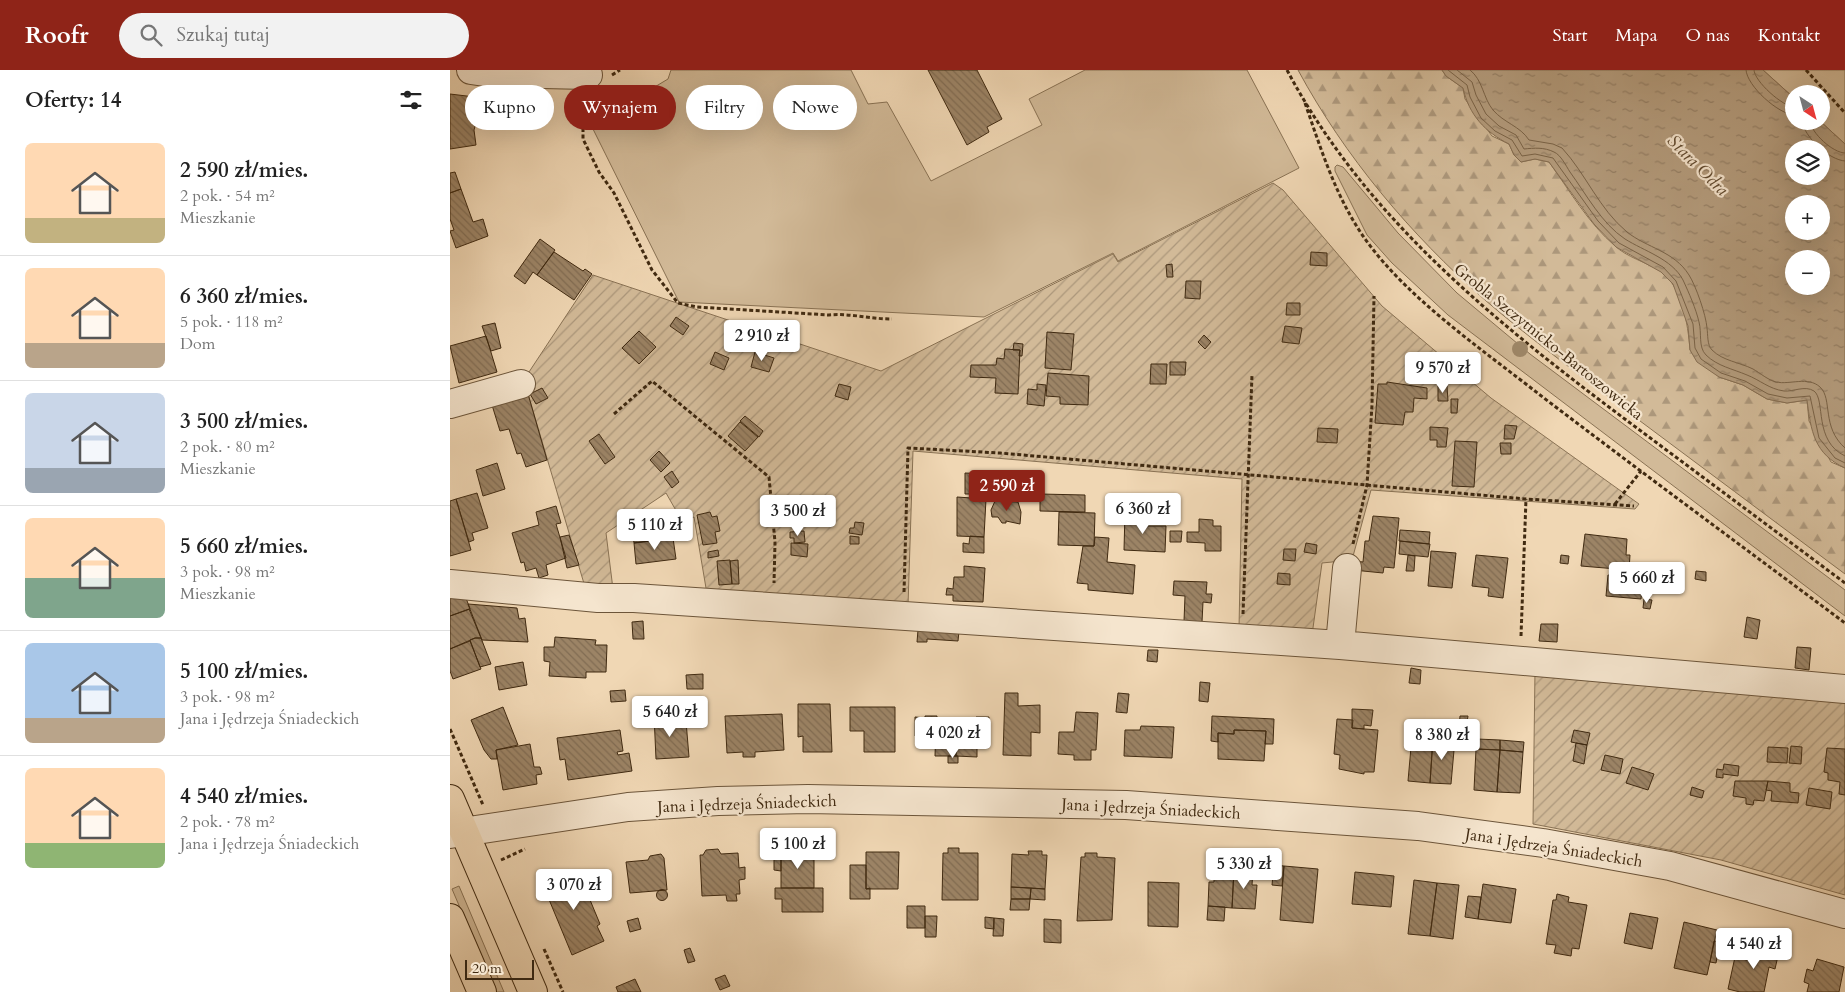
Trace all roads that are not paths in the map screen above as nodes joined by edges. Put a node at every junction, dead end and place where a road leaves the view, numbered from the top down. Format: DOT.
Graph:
graph roads {
  1 [pos="471,70"];
  2 [pos="601,75"];
  3 [pos="521,384"];
  4 [pos="450,404"];
  5 [pos="1347,568"];
  6 [pos="450,584"];
  7 [pos="1340,645"];
  8 [pos="1845,689"];
  9 [pos="450,799"];
  10 [pos="457,833"];
  11 [pos="1845,914"];
  12 [pos="450,918"];
  13 [pos="482,992"];
  14 [pos="533,992"];
  1 -- 2 [label="street"];
  3 -- 4 [label="street"];
  5 -- 7 [label="street"];
  6 -- 7 [label="street"];
  7 -- 8 [label="street"];
  9 -- 10 [label="main road"];
  10 -- 11 [label="street, Jana i Jędrzeja Śniadeckich"];
  10 -- 14 [label="main road"];
  12 -- 13 [label="main road"];
}
